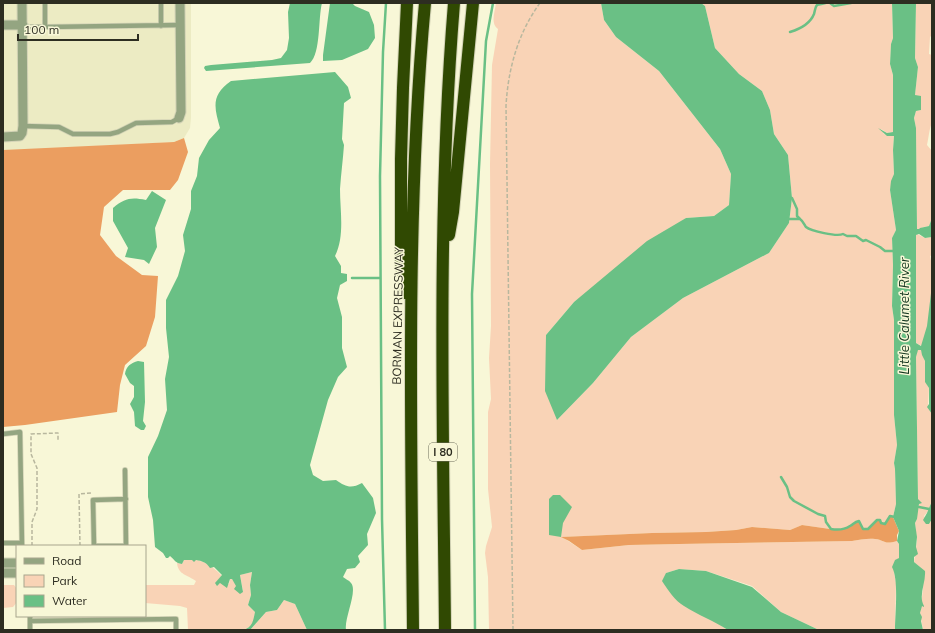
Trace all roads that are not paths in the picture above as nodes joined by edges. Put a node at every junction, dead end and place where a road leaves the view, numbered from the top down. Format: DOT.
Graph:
graph roads {
  1 [pos="22,3"];
  2 [pos="45,3"];
  3 [pos="161,3"];
  4 [pos="180,3"];
  5 [pos="407,3"];
  6 [pos="425,3"];
  7 [pos="454,3"];
  8 [pos="473,3"];
  9 [pos="3,25"];
  10 [pos="22,25"];
  11 [pos="180,25"];
  12 [pos="161,26"];
  13 [pos="45,27"];
  14 [pos="179,118"];
  15 [pos="23,126"];
  16 [pos="3,137"];
  17 [pos="442,273"];
  18 [pos="411,337"];
  19 [pos="3,434"];
  20 [pos="125,470"];
  21 [pos="126,499"];
  22 [pos="3,543"];
  23 [pos="22,544"];
  24 [pos="94,545"];
  25 [pos="126,545"];
  26 [pos="3,563"];
  27 [pos="16,563"];
  28 [pos="3,573"];
  29 [pos="16,573"];
  30 [pos="30,618"];
  31 [pos="30,630"];
  32 [pos="176,630"];
  33 [pos="413,630"];
  34 [pos="445,630"];
  1 -- 10 [label="street"];
  2 -- 13 [label="lane"];
  3 -- 12 [label="lane"];
  4 -- 11 [label="street"];
  5 -- 18 [label="highway"];
  6 -- 18 [label="highway, BORMAN EXPRESSWAY / I 80"];
  7 -- 17 [label="highway, I 80"];
  8 -- 17 [label="highway"];
  9 -- 10 [label="street"];
  10 -- 13 [label="lane"];
  10 -- 15 [label="street"];
  11 -- 12 [label="lane"];
  11 -- 14 [label="street"];
  12 -- 13 [label="lane"];
  14 -- 15 [label="lane"];
  15 -- 16 [label="street"];
  17 -- 34 [label="highway, I 80"];
  18 -- 33 [label="highway, BORMAN EXPRESSWAY / I 80"];
  19 -- 23 [label="lane"];
  20 -- 21 [label="lane"];
  21 -- 24 [label="lane"];
  21 -- 25 [label="lane"];
  22 -- 23 [label="lane"];
  26 -- 27 [label="street"];
  28 -- 29 [label="street"];
  30 -- 31 [label="lane"];
  30 -- 32 [label="lane"];
}
